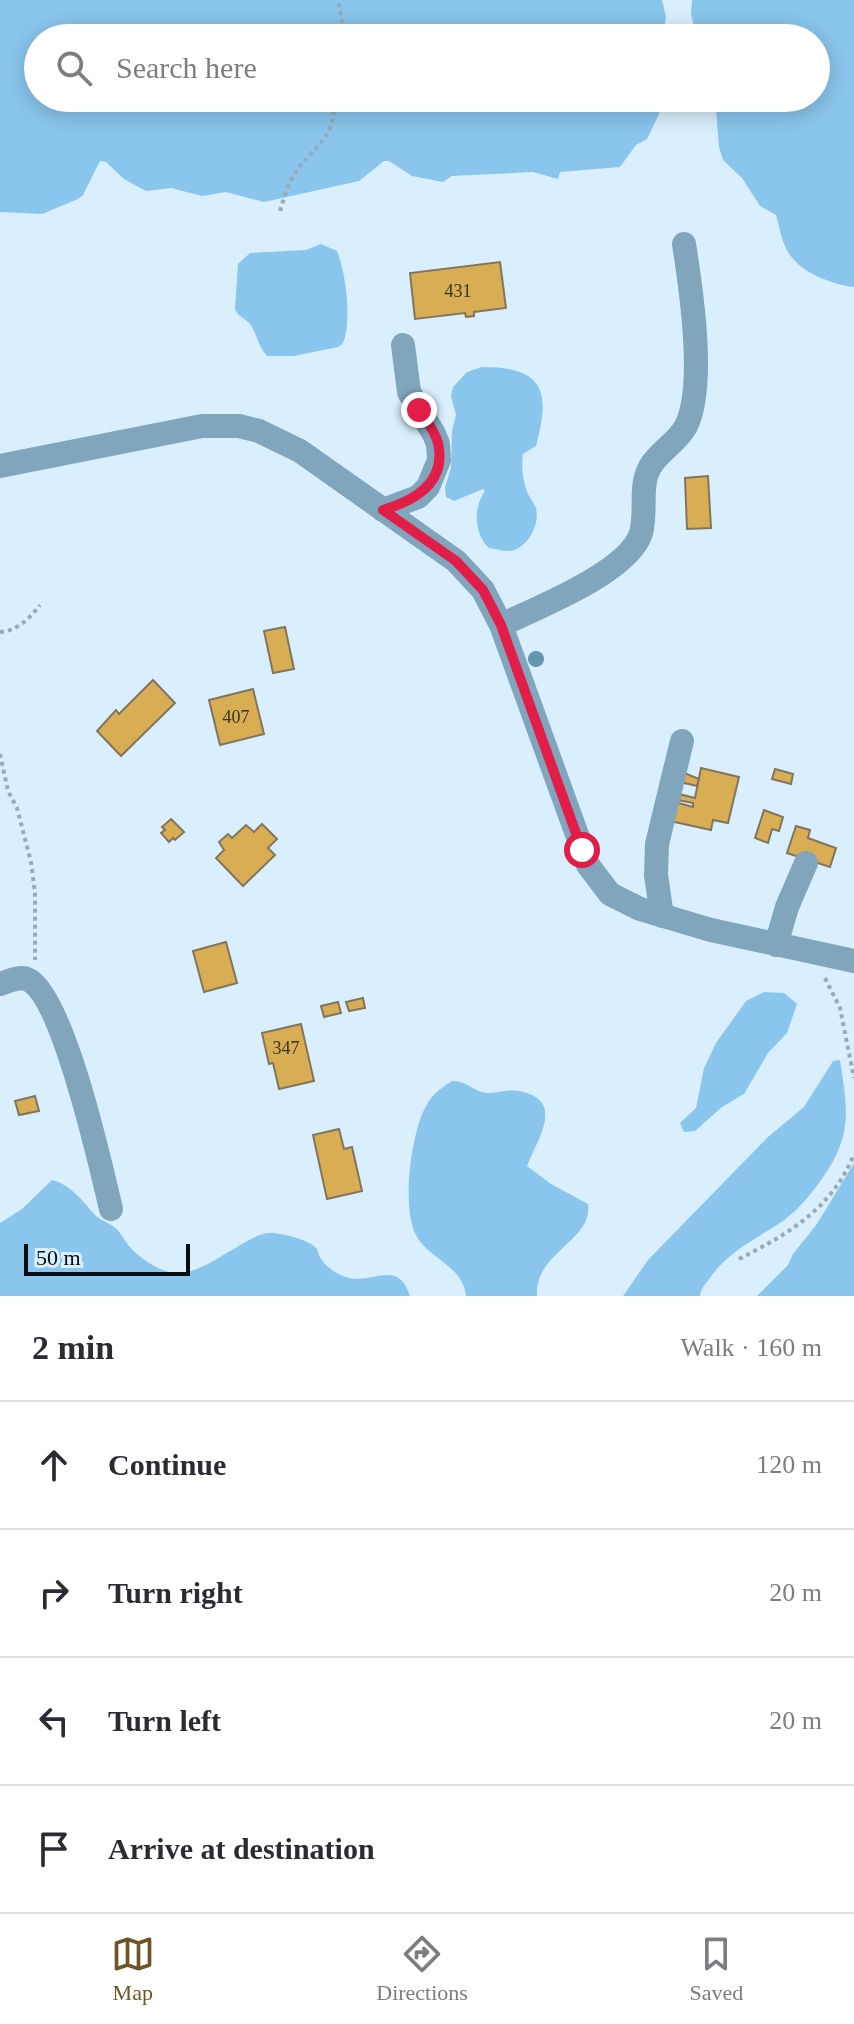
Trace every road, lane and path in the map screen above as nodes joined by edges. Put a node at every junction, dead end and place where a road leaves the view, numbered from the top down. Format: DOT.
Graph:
graph roads {
  1 [pos="338,0"];
  2 [pos="341,24"];
  3 [pos="334,112"];
  4 [pos="280,211"];
  5 [pos="684,244"];
  6 [pos="403,345"];
  7 [pos="0,466"];
  8 [pos="383,510"];
  9 [pos="40,605"];
  10 [pos="501,625"];
  11 [pos="0,632"];
  12 [pos="682,741"];
  13 [pos="0,754"];
  14 [pos="806,863"];
  15 [pos="662,916"];
  16 [pos="776,945"];
  17 [pos="814,954"];
  18 [pos="854,961"];
  19 [pos="19,976"];
  20 [pos="854,1078"];
  21 [pos="854,1154"];
  22 [pos="111,1209"];
  23 [pos="739,1259"];
  1 -- 2 [label="path"];
  3 -- 4 [label="path"];
  5 -- 10 [label="street"];
  6 -- 8 [label="street"];
  7 -- 8 [label="street"];
  8 -- 10 [label="street"];
  9 -- 11 [label="path"];
  10 -- 15 [label="street"];
  12 -- 15 [label="street"];
  13 -- 19 [label="path"];
  14 -- 16 [label="street"];
  15 -- 16 [label="street"];
  16 -- 17 [label="street"];
  17 -- 18 [label="street"];
  17 -- 20 [label="path"];
  19 -- 22 [label="street"];
  21 -- 23 [label="path"];
}
